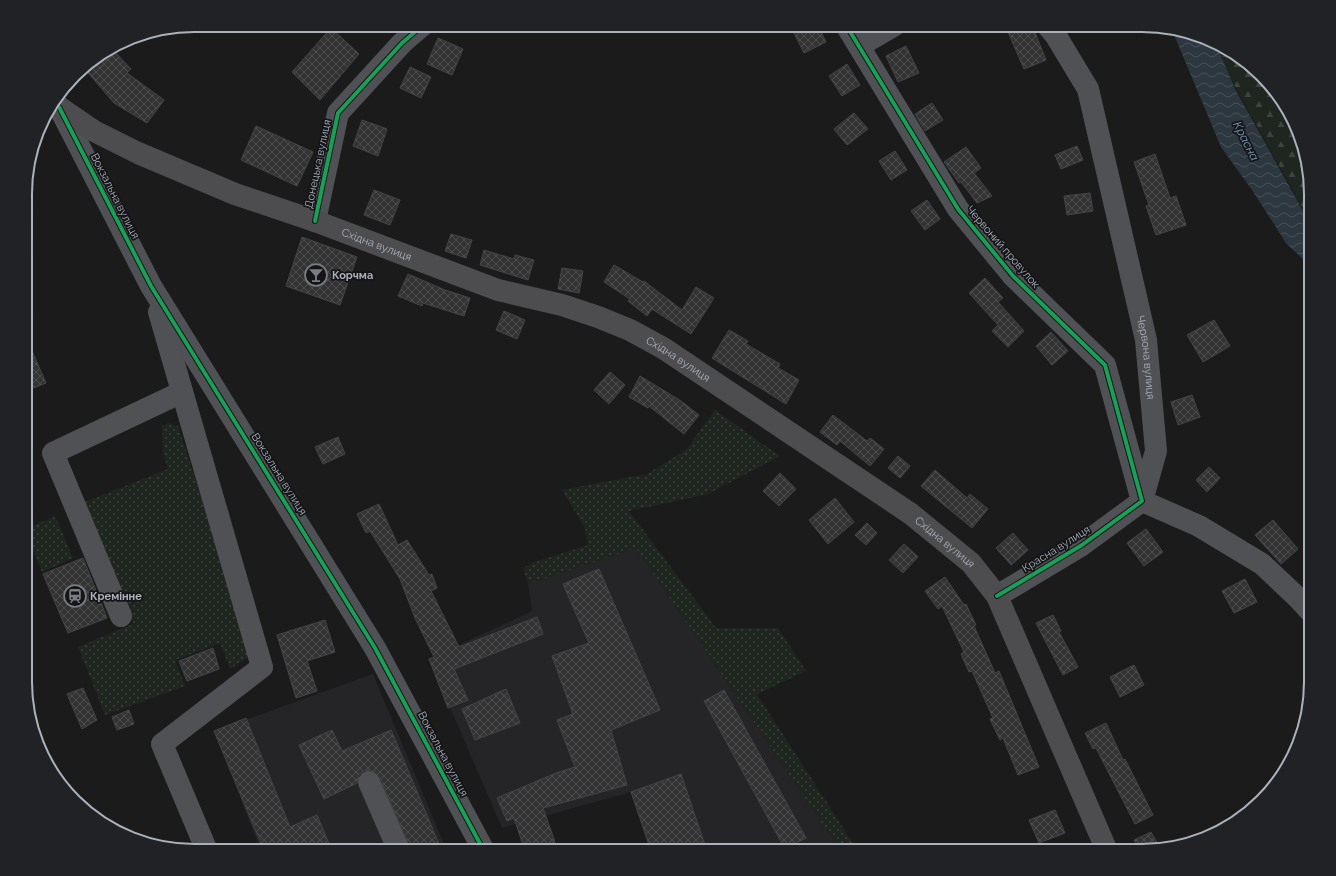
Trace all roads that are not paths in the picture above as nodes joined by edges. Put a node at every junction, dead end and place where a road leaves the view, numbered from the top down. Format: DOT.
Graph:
graph roads {
  1 [pos="415,32"];
  2 [pos="850,32"];
  3 [pos="883,32"];
  4 [pos="1053,32"];
  5 [pos="858,46"];
  6 [pos="58,106"];
  7 [pos="58,106"];
  8 [pos="315,220"];
  9 [pos="152,286"];
  10 [pos="182,392"];
  11 [pos="1142,501"];
  12 [pos="997,596"];
  13 [pos="1304,604"];
  14 [pos="121,616"];
  15 [pos="369,782"];
  16 [pos="204,844"];
  17 [pos="396,844"];
  18 [pos="480,844"];
  19 [pos="1104,844"];
  1 -- 8 [label="street, Донецька вулиця"];
  2 -- 5 [label="street, Червоний провулок"];
  3 -- 5 [label="street"];
  4 -- 11 [label="street, Червона вулиця"];
  5 -- 11 [label="street, Червоний провулок"];
  6 -- 8 [label="main road, Східна вулиця"];
  7 -- 9 [label="street, Вокзальна вулиця"];
  8 -- 12 [label="main road, Східна вулиця"];
  9 -- 10 [label="street"];
  9 -- 18 [label="street, Вокзальна вулиця"];
  10 -- 14 [label="street"];
  10 -- 16 [label="street"];
  11 -- 12 [label="street, Красна вулиця"];
  11 -- 13 [label="street"];
  12 -- 19 [label="main road, Східна вулиця"];
  15 -- 17 [label="street"];
}
